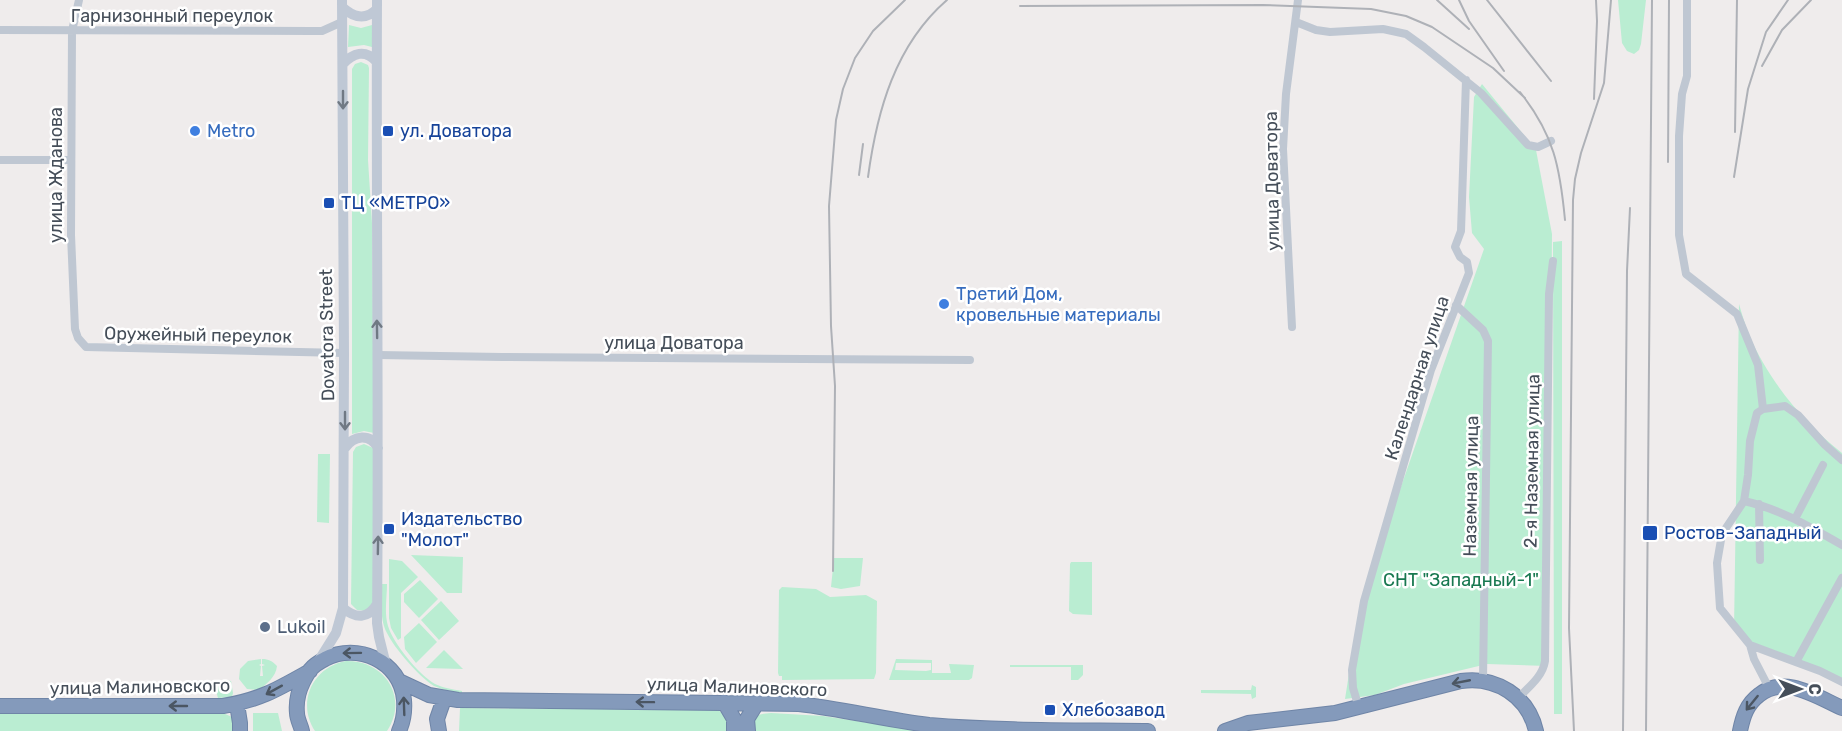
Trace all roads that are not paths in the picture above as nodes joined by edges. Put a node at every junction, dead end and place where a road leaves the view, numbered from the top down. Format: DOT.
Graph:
graph roads {
  1 [pos="79,0"];
  2 [pos="1298,0"];
  3 [pos="1687,0"];
  4 [pos="342,4"];
  5 [pos="377,5"];
  6 [pos="342,22"];
  7 [pos="1296,22"];
  8 [pos="0,30"];
  9 [pos="72,31"];
  10 [pos="376,61"];
  11 [pos="343,64"];
  12 [pos="1466,80"];
  13 [pos="1551,141"];
  14 [pos="0,160"];
  15 [pos="70,160"];
  16 [pos="1552,261"];
  17 [pos="1456,305"];
  18 [pos="1292,327"];
  19 [pos="86,347"];
  20 [pos="344,353"];
  21 [pos="378,355"];
  22 [pos="970,360"];
  23 [pos="1763,409"];
  24 [pos="345,448"];
  25 [pos="378,448"];
  26 [pos="1842,460"];
  27 [pos="1823,465"];
  28 [pos="1744,501"];
  29 [pos="1759,504"];
  30 [pos="1795,519"];
  31 [pos="1842,545"];
  32 [pos="1761,560"];
  33 [pos="1842,578"];
  34 [pos="377,604"];
  35 [pos="343,608"];
  36 [pos="1750,645"];
  37 [pos="1796,662"];
  38 [pos="386,665"];
  39 [pos="313,667"];
  40 [pos="1483,680"];
  41 [pos="399,681"];
  42 [pos="1842,682"];
  43 [pos="1769,688"];
  44 [pos="1518,698"];
  45 [pos="444,699"];
  46 [pos="724,702"];
  47 [pos="757,703"];
  48 [pos="237,704"];
  49 [pos="0,706"];
  50 [pos="1359,708"];
  51 [pos="1842,708"];
  52 [pos="240,731"];
  53 [pos="302,731"];
  54 [pos="399,731"];
  55 [pos="439,731"];
  56 [pos="734,731"];
  57 [pos="748,731"];
  58 [pos="1148,731"];
  59 [pos="1225,731"];
  60 [pos="1536,731"];
  61 [pos="1740,731"];
  1 -- 9 [label="street, улица Жданова"];
  2 -- 7 [label="street, улица Доватора"];
  3 -- 23 [label="street"];
  4 -- 5 [label="street"];
  4 -- 6 [label="street, Dovatora Street"];
  5 -- 10 [label="street"];
  6 -- 9 [label="street, Гарнизонный переулок"];
  6 -- 11 [label="street, Dovatora Street"];
  7 -- 12 [label="street"];
  7 -- 18 [label="street, улица Доватора"];
  8 -- 9 [label="street, Гарнизонный переулок"];
  9 -- 15 [label="street, улица Жданова"];
  10 -- 11 [label="street"];
  21 -- 10 [label="street, one-way"];
  11 -- 20 [label="street, Dovatora Street, one-way"];
  12 -- 13 [label="street"];
  12 -- 17 [label="street, Календарная улица"];
  14 -- 15 [label="street"];
  15 -- 19 [label="street, улица Жданова"];
  16 -- 44 [label="street, 2-я Наземная улица"];
  17 -- 40 [label="street, Наземная улица"];
  17 -- 50 [label="street, Календарная улица"];
  19 -- 20 [label="street, Оружейный переулок"];
  20 -- 24 [label="street, Dovatora Street, one-way"];
  21 -- 22 [label="street, улица Доватора"];
  21 -- 25 [label="street"];
  23 -- 26 [label="street"];
  23 -- 28 [label="street"];
  24 -- 25 [label="street"];
  24 -- 35 [label="street, Dovatora Street"];
  34 -- 25 [label="street, one-way"];
  27 -- 30 [label="street"];
  28 -- 29 [label="street"];
  28 -- 36 [label="street"];
  29 -- 30 [label="street"];
  29 -- 32 [label="street"];
  30 -- 31 [label="street"];
  33 -- 37 [label="street"];
  34 -- 35 [label="street"];
  34 -- 38 [label="street"];
  35 -- 39 [label="street, Dovatora Street"];
  36 -- 37 [label="street"];
  36 -- 43 [label="street"];
  37 -- 42 [label="street"];
  38 -- 39 [label="highway, улица Малиновского, one-way"];
  38 -- 41 [label="highway"];
  39 -- 48 [label="highway, улица Малиновского, one-way"];
  39 -- 53 [label="highway"];
  40 -- 44 [label="highway"];
  40 -- 50 [label="highway, one-way"];
  41 -- 45 [label="highway, улица Малиновского"];
  54 -- 41 [label="highway, one-way"];
  43 -- 51 [label="highway"];
  43 -- 61 [label="highway, one-way"];
  44 -- 60 [label="highway"];
  46 -- 45 [label="highway, улица Малиновского, one-way"];
  45 -- 55 [label="highway"];
  46 -- 47 [label="highway, улица Малиновского"];
  46 -- 56 [label="highway"];
  47 -- 57 [label="highway"];
  47 -- 58 [label="highway, улица Малиновского"];
  48 -- 49 [label="highway, улица Малиновского, one-way"];
  48 -- 52 [label="highway"];
  50 -- 59 [label="highway"];
}
